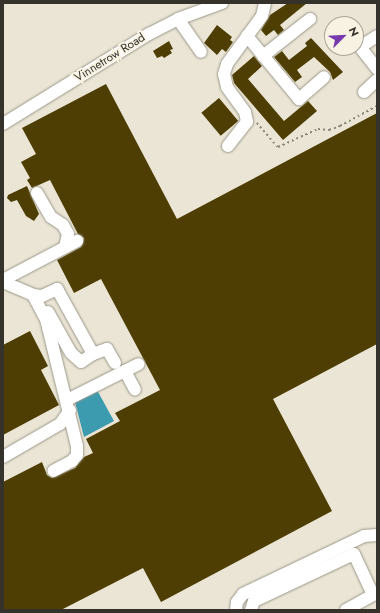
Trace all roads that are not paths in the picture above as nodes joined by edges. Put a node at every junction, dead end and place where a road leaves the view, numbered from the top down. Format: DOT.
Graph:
graph roads {
  1 [pos="222,3"];
  2 [pos="265,3"];
  3 [pos="178,19"];
  4 [pos="310,19"];
  5 [pos="247,36"];
  6 [pos="377,36"];
  7 [pos="201,52"];
  8 [pos="263,56"];
  9 [pos="376,65"];
  10 [pos="324,77"];
  11 [pos="377,80"];
  12 [pos="364,92"];
  13 [pos="3,124"];
  14 [pos="228,146"];
  15 [pos="37,193"];
  16 [pos="77,241"];
  17 [pos="65,247"];
  18 [pos="3,281"];
  19 [pos="36,300"];
  20 [pos="93,354"];
  21 [pos="115,363"];
  22 [pos="139,364"];
  23 [pos="125,371"];
  24 [pos="135,390"];
  25 [pos="69,405"];
  26 [pos="3,457"];
  27 [pos="54,471"];
  28 [pos="377,535"];
  29 [pos="317,564"];
  30 [pos="280,582"];
  31 [pos="236,610"];
  32 [pos="251,610"];
  33 [pos="346,610"];
  1 -- 3 [label="street, Vinnetrow Road"];
  2 -- 5 [label="street"];
  3 -- 7 [label="street"];
  3 -- 13 [label="street, Vinnetrow Road"];
  4 -- 8 [label="street"];
  5 -- 8 [label="street"];
  5 -- 14 [label="street"];
  6 -- 9 [label="street"];
  8 -- 10 [label="street"];
  11 -- 12 [label="street"];
  15 -- 17 [label="street"];
  16 -- 17 [label="street"];
  17 -- 18 [label="street"];
  18 -- 19 [label="street"];
  19 -- 20 [label="street"];
  19 -- 20 [label="street"];
  19 -- 25 [label="street"];
  20 -- 21 [label="street"];
  22 -- 23 [label="street"];
  23 -- 24 [label="street"];
  23 -- 25 [label="street"];
  25 -- 26 [label="street"];
  25 -- 27 [label="street"];
  28 -- 29 [label="street"];
  29 -- 30 [label="street"];
  29 -- 33 [label="street"];
  30 -- 31 [label="street"];
  30 -- 32 [label="street"];
}
